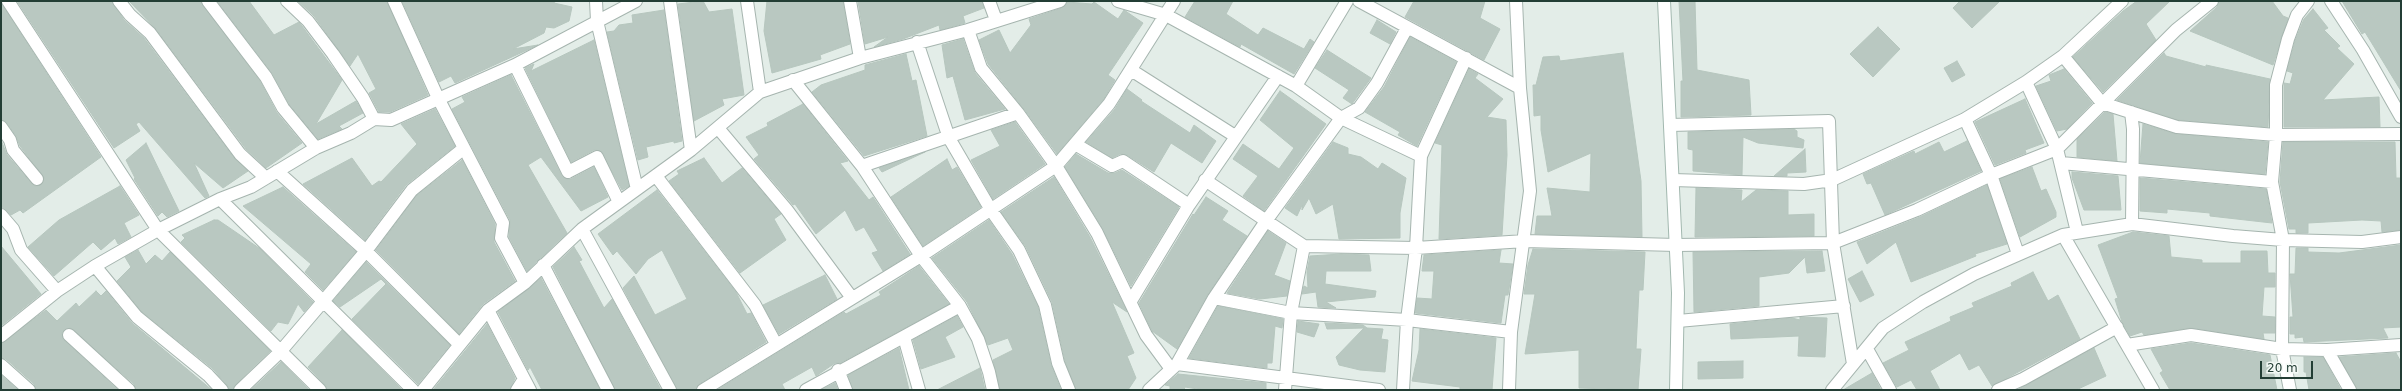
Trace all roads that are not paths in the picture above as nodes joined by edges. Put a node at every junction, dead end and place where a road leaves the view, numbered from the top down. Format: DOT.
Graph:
graph roads {
  1 [pos="8,1"];
  2 [pos="119,1"];
  3 [pos="208,1"];
  4 [pos="287,1"];
  5 [pos="394,1"];
  6 [pos="596,1"];
  7 [pos="636,1"];
  8 [pos="670,1"];
  9 [pos="747,1"];
  10 [pos="850,1"];
  11 [pos="989,1"];
  12 [pos="1060,1"];
  13 [pos="1118,1"];
  14 [pos="1174,1"];
  15 [pos="1347,1"];
  16 [pos="1359,1"];
  17 [pos="1516,1"];
  18 [pos="1664,1"];
  19 [pos="2122,1"];
  20 [pos="2212,1"];
  21 [pos="2308,1"];
  22 [pos="2331,1"];
  23 [pos="1166,15"];
  24 [pos="996,20"];
  25 [pos="597,21"];
  26 [pos="1407,28"];
  27 [pos="968,30"];
  28 [pos="917,42"];
  29 [pos="2063,56"];
  30 [pos="860,58"];
  31 [pos="1466,58"];
  32 [pos="515,65"];
  33 [pos="1131,70"];
  34 [pos="1278,76"];
  35 [pos="794,80"];
  36 [pos="2026,82"];
  37 [pos="1296,86"];
  38 [pos="1520,88"];
  39 [pos="760,92"];
  40 [pos="438,98"];
  41 [pos="2102,103"];
  42 [pos="2131,112"];
  43 [pos="1018,113"];
  44 [pos="2401,117"];
  45 [pos="1341,118"];
  46 [pos="374,119"];
  47 [pos="1965,119"];
  48 [pos="1670,125"];
  49 [pos="1,127"];
  50 [pos="718,128"];
  51 [pos="2401,134"];
  52 [pos="2276,135"];
  53 [pos="1235,136"];
  54 [pos="949,138"];
  55 [pos="1075,144"];
  56 [pos="316,148"];
  57 [pos="2057,149"];
  58 [pos="463,150"];
  59 [pos="691,150"];
  60 [pos="1420,156"];
  61 [pos="2061,163"];
  62 [pos="862,166"];
  63 [pos="1056,166"];
  64 [pos="2133,170"];
  65 [pos="272,175"];
  66 [pos="1991,175"];
  67 [pos="656,176"];
  68 [pos="37,179"];
  69 [pos="1205,180"];
  70 [pos="1673,180"];
  71 [pos="1832,180"];
  72 [pos="2272,182"];
  73 [pos="637,189"];
  74 [pos="220,199"];
  75 [pos="619,202"];
  76 [pos="1189,204"];
  77 [pos="991,210"];
  78 [pos="1,215"];
  79 [pos="1266,221"];
  80 [pos="2132,224"];
  81 [pos="582,229"];
  82 [pos="158,230"];
  83 [pos="2077,232"];
  84 [pos="2062,235"];
  85 [pos="2401,237"];
  86 [pos="2283,240"];
  87 [pos="1525,241"];
  88 [pos="1833,243"];
  89 [pos="1676,245"];
  90 [pos="1304,246"];
  91 [pos="1416,248"];
  92 [pos="366,251"];
  93 [pos="2018,254"];
  94 [pos="921,256"];
  95 [pos="543,265"];
  96 [pos="95,266"];
  97 [pos="525,283"];
  98 [pos="57,291"];
  99 [pos="852,298"];
  100 [pos="1214,298"];
  101 [pos="323,301"];
  102 [pos="1131,301"];
  103 [pos="960,306"];
  104 [pos="1844,306"];
  105 [pos="488,310"];
  106 [pos="1291,313"];
  107 [pos="1407,320"];
  108 [pos="1678,321"];
  109 [pos="2116,327"];
  110 [pos="1511,332"];
  111 [pos="69,334"];
  112 [pos="1,336"];
  113 [pos="904,338"];
  114 [pos="459,344"];
  115 [pos="776,344"];
  116 [pos="2127,345"];
  117 [pos="2401,345"];
  118 [pos="1867,349"];
  119 [pos="2282,349"];
  120 [pos="2327,350"];
  121 [pos="280,352"];
  122 [pos="1853,364"];
  123 [pos="1,365"];
  124 [pos="838,370"];
  125 [pos="1170,370"];
  126 [pos="524,379"];
  127 [pos="1285,385"];
  128 [pos="2026,385"];
  129 [pos="29,390"];
  130 [pos="128,390"];
  131 [pos="222,390"];
  132 [pos="240,390"];
  133 [pos="320,390"];
  134 [pos="413,390"];
  135 [pos="422,390"];
  136 [pos="517,390"];
  137 [pos="530,390"];
  138 [pos="608,390"];
  139 [pos="670,390"];
  140 [pos="703,390"];
  141 [pos="806,390"];
  142 [pos="846,390"];
  143 [pos="919,390"];
  144 [pos="993,390"];
  145 [pos="1069,390"];
  146 [pos="1150,390"];
  147 [pos="1161,390"];
  148 [pos="1379,390"];
  149 [pos="1403,390"];
  150 [pos="1509,390"];
  151 [pos="1676,390"];
  152 [pos="1832,390"];
  153 [pos="1890,390"];
  154 [pos="1998,390"];
  155 [pos="2153,390"];
  156 [pos="2290,390"];
  157 [pos="2350,390"];
  1 -- 82 [label="street"];
  2 -- 65 [label="street"];
  3 -- 56 [label="street"];
  4 -- 46 [label="street"];
  5 -- 40 [label="street"];
  6 -- 25 [label="street"];
  7 -- 25 [label="street"];
  8 -- 59 [label="street"];
  9 -- 39 [label="street"];
  10 -- 30 [label="street"];
  11 -- 24 [label="street"];
  12 -- 24 [label="street"];
  13 -- 23 [label="street"];
  14 -- 23 [label="street"];
  15 -- 37 [label="street"];
  16 -- 26 [label="street"];
  17 -- 38 [label="street"];
  18 -- 48 [label="street"];
  19 -- 29 [label="street"];
  20 -- 41 [label="street"];
  21 -- 52 [label="street"];
  22 -- 44 [label="street"];
  23 -- 33 [label="street"];
  23 -- 34 [label="street"];
  24 -- 27 [label="street"];
  25 -- 32 [label="street"];
  25 -- 73 [label="street"];
  26 -- 31 [label="street"];
  26 -- 45 [label="street"];
  27 -- 28 [label="street"];
  27 -- 43 [label="street"];
  28 -- 30 [label="street"];
  28 -- 54 [label="street"];
  29 -- 36 [label="street"];
  29 -- 41 [label="street"];
  30 -- 35 [label="street"];
  31 -- 38 [label="street"];
  31 -- 60 [label="street"];
  32 -- 40 [label="street"];
  32 -- 75 [label="street"];
  33 -- 53 [label="street"];
  33 -- 55 [label="street"];
  34 -- 37 [label="street"];
  34 -- 53 [label="street"];
  35 -- 39 [label="street"];
  35 -- 62 [label="street"];
  36 -- 47 [label="street"];
  36 -- 57 [label="street"];
  37 -- 45 [label="street"];
  38 -- 87 [label="street"];
  39 -- 50 [label="street"];
  40 -- 46 [label="street"];
  40 -- 58 [label="street"];
  41 -- 42 [label="street"];
  41 -- 57 [label="street"];
  42 -- 52 [label="street"];
  42 -- 64 [label="street"];
  43 -- 54 [label="street"];
  43 -- 63 [label="street"];
  45 -- 60 [label="street"];
  45 -- 79 [label="street"];
  46 -- 56 [label="street"];
  47 -- 66 [label="street"];
  47 -- 71 [label="street"];
  48 -- 70 [label="street"];
  48 -- 71 [label="street"];
  49 -- 68 [label="street"];
  50 -- 59 [label="street"];
  50 -- 99 [label="street"];
  51 -- 52 [label="street"];
  52 -- 72 [label="street"];
  53 -- 69 [label="street"];
  54 -- 62 [label="street"];
  54 -- 77 [label="street"];
  55 -- 63 [label="street"];
  55 -- 76 [label="street"];
  56 -- 65 [label="street"];
  57 -- 61 [label="street"];
  57 -- 66 [label="street"];
  58 -- 92 [label="street"];
  58 -- 97 [label="street"];
  59 -- 67 [label="street"];
  60 -- 91 [label="street"];
  61 -- 64 [label="street"];
  61 -- 83 [label="street"];
  62 -- 94 [label="street"];
  63 -- 77 [label="street"];
  63 -- 102 [label="street"];
  64 -- 72 [label="street"];
  64 -- 80 [label="street"];
  65 -- 74 [label="street"];
  65 -- 92 [label="street"];
  66 -- 88 [label="street"];
  66 -- 93 [label="street"];
  67 -- 73 [label="street"];
  67 -- 115 [label="street"];
  69 -- 76 [label="street"];
  69 -- 79 [label="street"];
  70 -- 71 [label="street"];
  70 -- 89 [label="street"];
  71 -- 88 [label="street"];
  72 -- 86 [label="street"];
  73 -- 75 [label="street"];
  74 -- 82 [label="street"];
  74 -- 101 [label="street"];
  75 -- 81 [label="street"];
  76 -- 102 [label="street"];
  77 -- 94 [label="street"];
  77 -- 145 [label="street"];
  78 -- 98 [label="street"];
  79 -- 90 [label="street"];
  79 -- 100 [label="street"];
  80 -- 83 [label="street"];
  80 -- 86 [label="street"];
  81 -- 95 [label="street"];
  81 -- 139 [label="street"];
  82 -- 96 [label="street"];
  82 -- 121 [label="street"];
  83 -- 84 [label="street"];
  84 -- 93 [label="street"];
  84 -- 109 [label="street"];
  85 -- 86 [label="street"];
  86 -- 119 [label="street"];
  87 -- 89 [label="street"];
  87 -- 91 [label="street"];
  87 -- 110 [label="street"];
  88 -- 89 [label="street"];
  88 -- 104 [label="street"];
  89 -- 108 [label="street"];
  90 -- 91 [label="street"];
  90 -- 106 [label="street"];
  91 -- 107 [label="street"];
  92 -- 101 [label="street"];
  92 -- 114 [label="street"];
  93 -- 118 [label="street"];
  94 -- 99 [label="street"];
  94 -- 103 [label="street"];
  95 -- 97 [label="street"];
  95 -- 138 [label="street"];
  96 -- 98 [label="street"];
  96 -- 131 [label="street"];
  97 -- 105 [label="street"];
  98 -- 112 [label="street"];
  99 -- 115 [label="street"];
  100 -- 106 [label="street"];
  100 -- 125 [label="street"];
  101 -- 121 [label="street"];
  101 -- 134 [label="street"];
  102 -- 125 [label="street"];
  103 -- 113 [label="street"];
  103 -- 144 [label="street"];
  104 -- 108 [label="street"];
  104 -- 122 [label="street"];
  105 -- 114 [label="street"];
  105 -- 126 [label="street"];
  106 -- 107 [label="street"];
  106 -- 127 [label="street"];
  107 -- 110 [label="street"];
  107 -- 149 [label="street"];
  108 -- 151 [label="street"];
  109 -- 116 [label="street"];
  109 -- 128 [label="street"];
  110 -- 150 [label="street"];
  111 -- 130 [label="street"];
  113 -- 124 [label="street"];
  113 -- 143 [label="street"];
  114 -- 135 [label="street"];
  115 -- 140 [label="street"];
  116 -- 119 [label="street"];
  116 -- 155 [label="street"];
  117 -- 120 [label="street"];
  118 -- 122 [label="street"];
  118 -- 153 [label="street"];
  119 -- 120 [label="street"];
  119 -- 156 [label="street"];
  120 -- 157 [label="street"];
  121 -- 132 [label="street"];
  121 -- 133 [label="street"];
  122 -- 152 [label="street"];
  123 -- 129 [label="street"];
  124 -- 141 [label="street"];
  124 -- 142 [label="street"];
  125 -- 127 [label="street"];
  125 -- 146 [label="street"];
  125 -- 147 [label="street"];
  126 -- 136 [label="street"];
  126 -- 137 [label="street"];
  127 -- 148 [label="street"];
  128 -- 154 [label="street"];
}
